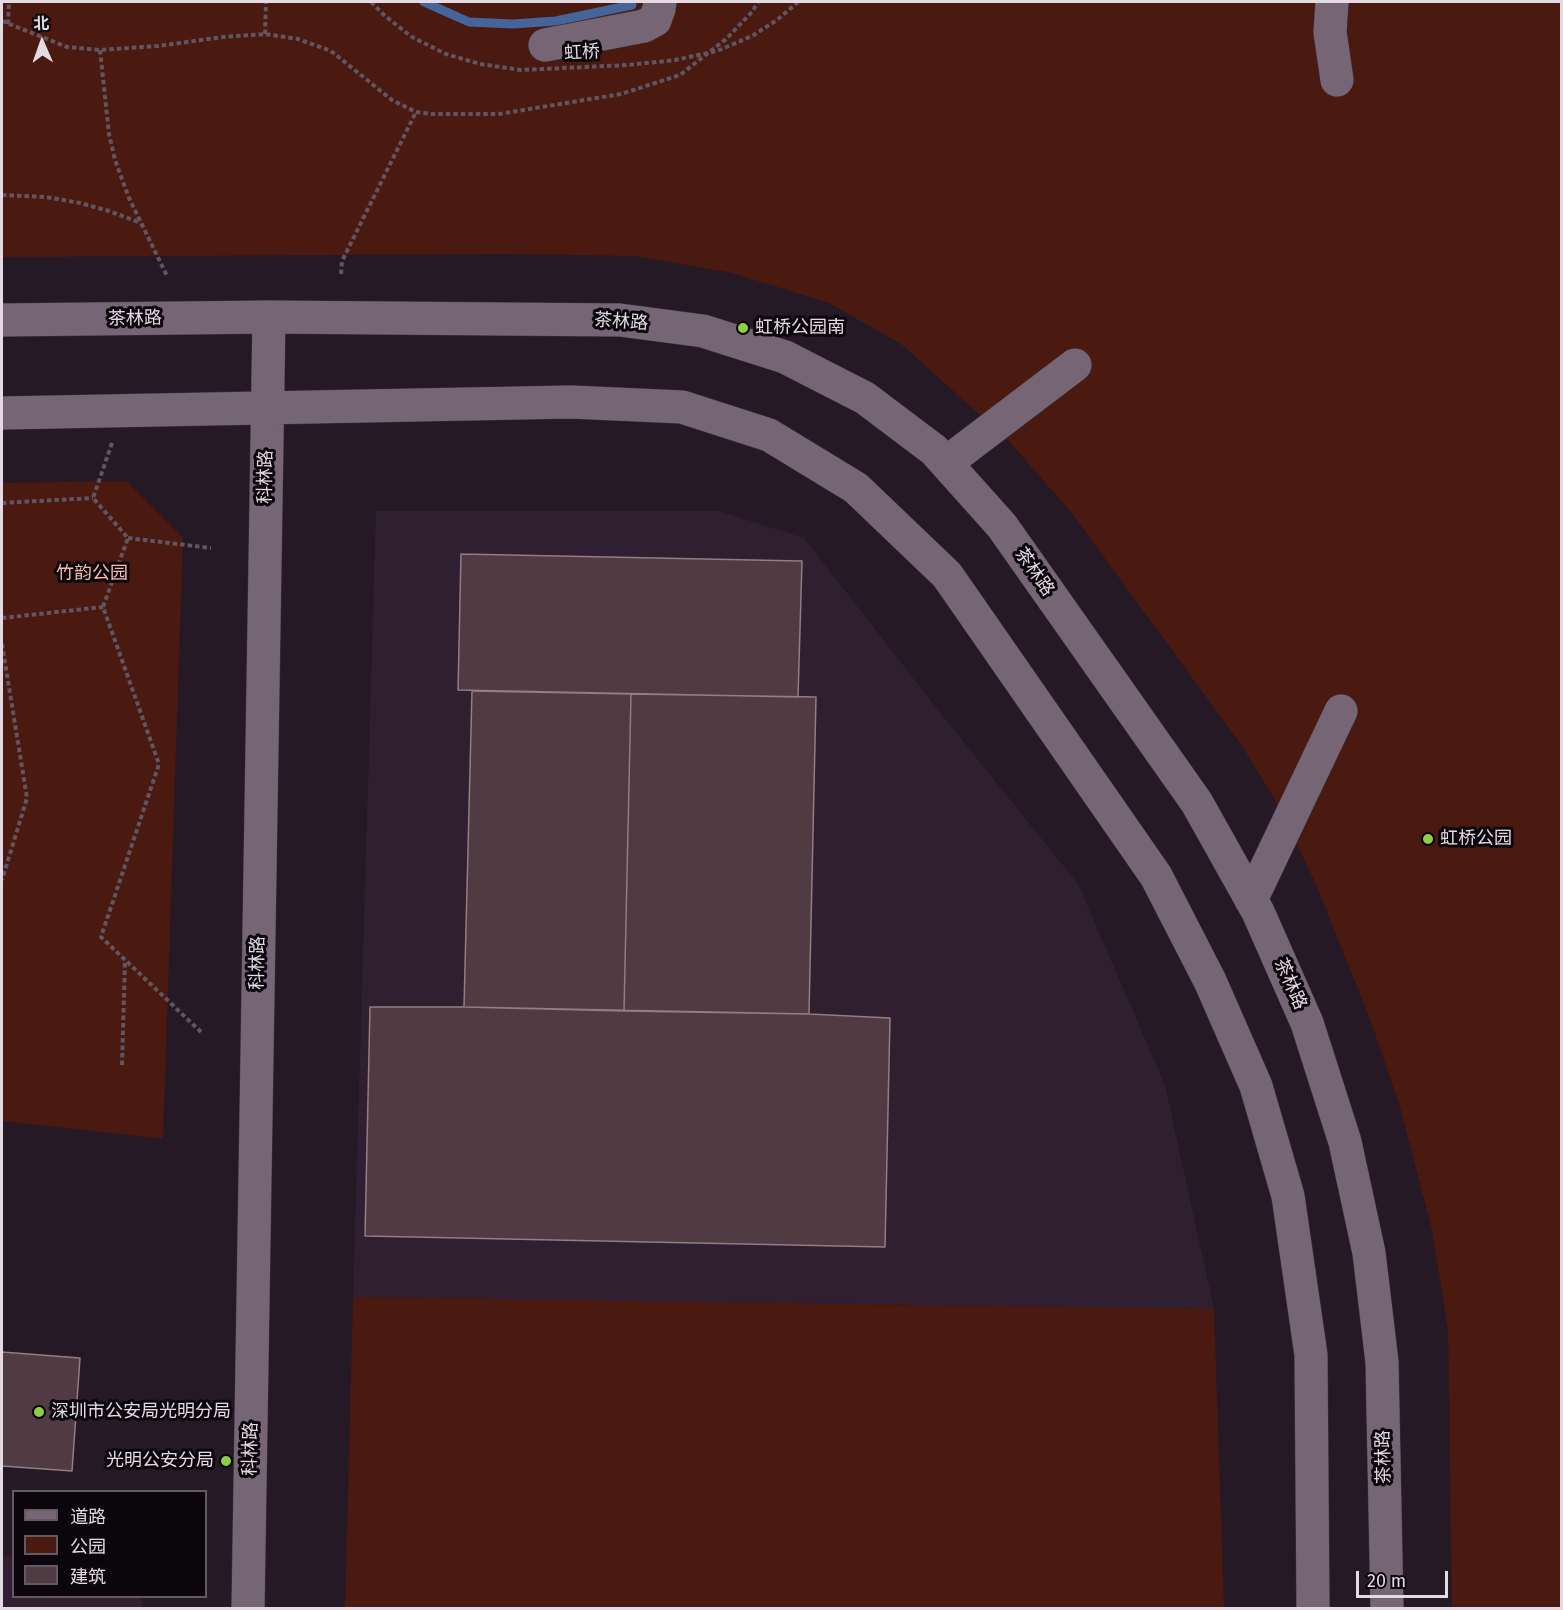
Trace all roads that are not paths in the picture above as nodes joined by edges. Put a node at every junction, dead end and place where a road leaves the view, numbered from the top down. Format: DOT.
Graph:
graph roads {
  1 [pos="660,2"];
  2 [pos="1332,2"];
  3 [pos="545,45"];
  4 [pos="1337,80"];
  5 [pos="269,317"];
  6 [pos="2,320"];
  7 [pos="1075,365"];
  8 [pos="267,407"];
  9 [pos="2,412"];
  10 [pos="946,463"];
  11 [pos="1341,711"];
  12 [pos="1251,900"];
  13 [pos="248,1608"];
  14 [pos="1313,1608"];
  15 [pos="1388,1608"];
  1 -- 3 [label="street"];
  2 -- 4 [label="street"];
  5 -- 6 [label="street, 茶林路"];
  5 -- 8 [label="street, 科林路"];
  5 -- 10 [label="street, 茶林路"];
  7 -- 10 [label="street"];
  8 -- 9 [label="street"];
  8 -- 13 [label="street, 科林路"];
  8 -- 14 [label="street"];
  10 -- 12 [label="street, 茶林路"];
  11 -- 12 [label="street"];
  12 -- 15 [label="street, 茶林路"];
}
